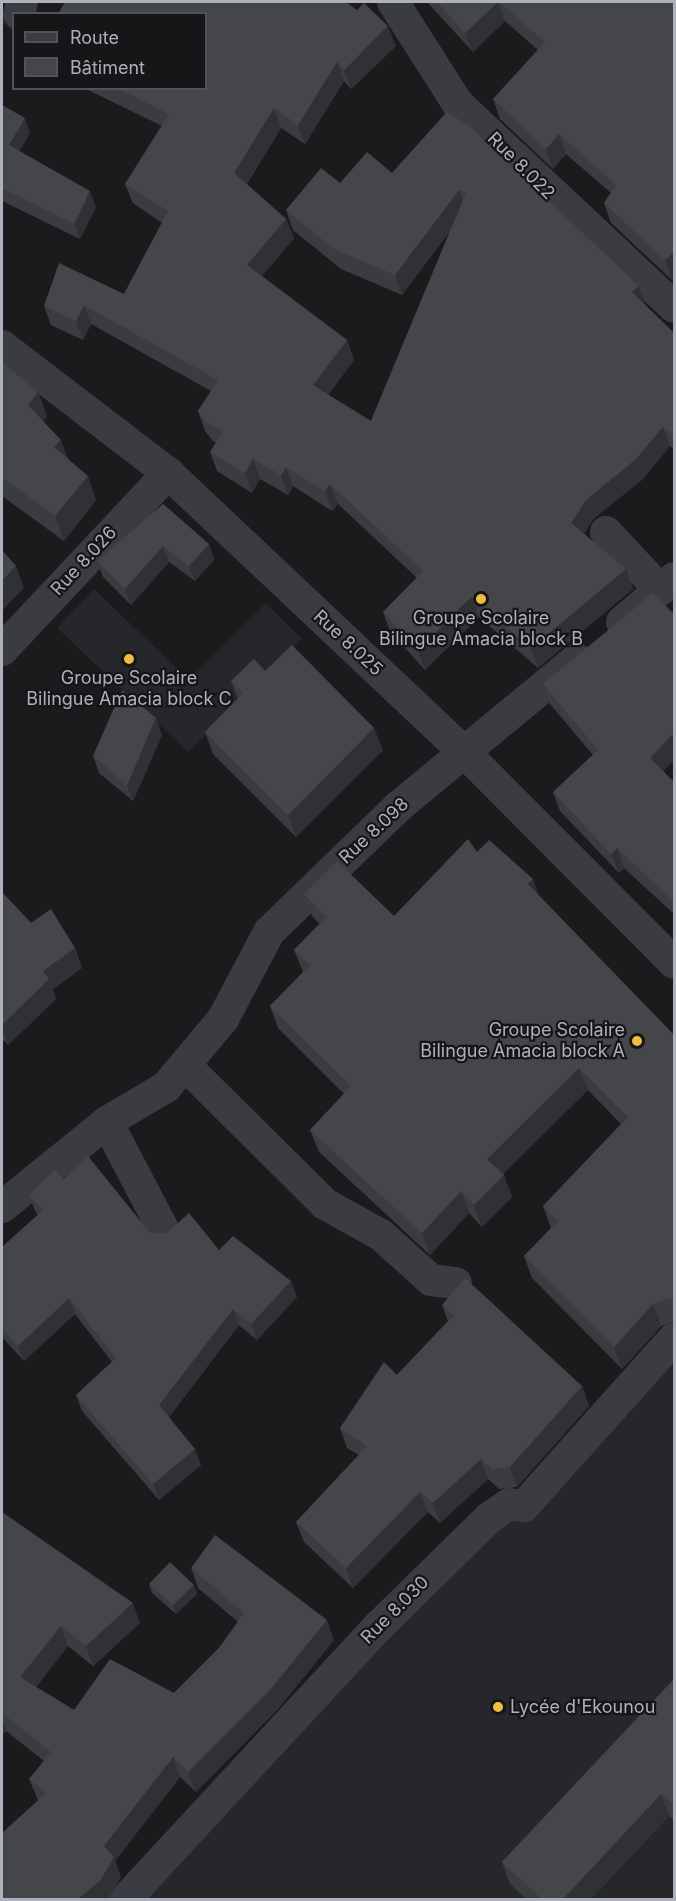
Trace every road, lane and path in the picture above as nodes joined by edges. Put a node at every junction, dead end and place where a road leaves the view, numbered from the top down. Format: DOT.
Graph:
graph roads {
  1 [pos="393,2"];
  2 [pos="670,293"];
  3 [pos="2,345"];
  4 [pos="168,473"];
  5 [pos="606,532"];
  6 [pos="667,584"];
  7 [pos="2,650"];
  8 [pos="465,753"];
  9 [pos="675,963"];
  10 [pos="187,1067"];
  11 [pos="107,1122"];
  12 [pos="2,1207"];
  13 [pos="165,1233"];
  14 [pos="456,1283"];
  15 [pos="675,1338"];
  16 [pos="125,1899"];
  1 -- 2 [label="street, Rue 8.022"];
  3 -- 4 [label="street, Rue 8.025"];
  4 -- 7 [label="street, Rue 8.026"];
  4 -- 8 [label="street, Rue 8.025"];
  5 -- 6 [label="street"];
  6 -- 8 [label="street, Rue 8.098"];
  8 -- 9 [label="street, Rue 8.025"];
  8 -- 10 [label="street, Rue 8.098"];
  10 -- 11 [label="street, Rue 8.098"];
  10 -- 14 [label="street"];
  11 -- 12 [label="street, Rue 8.098"];
  11 -- 13 [label="street"];
  15 -- 16 [label="street, Rue 8.030"];
}
